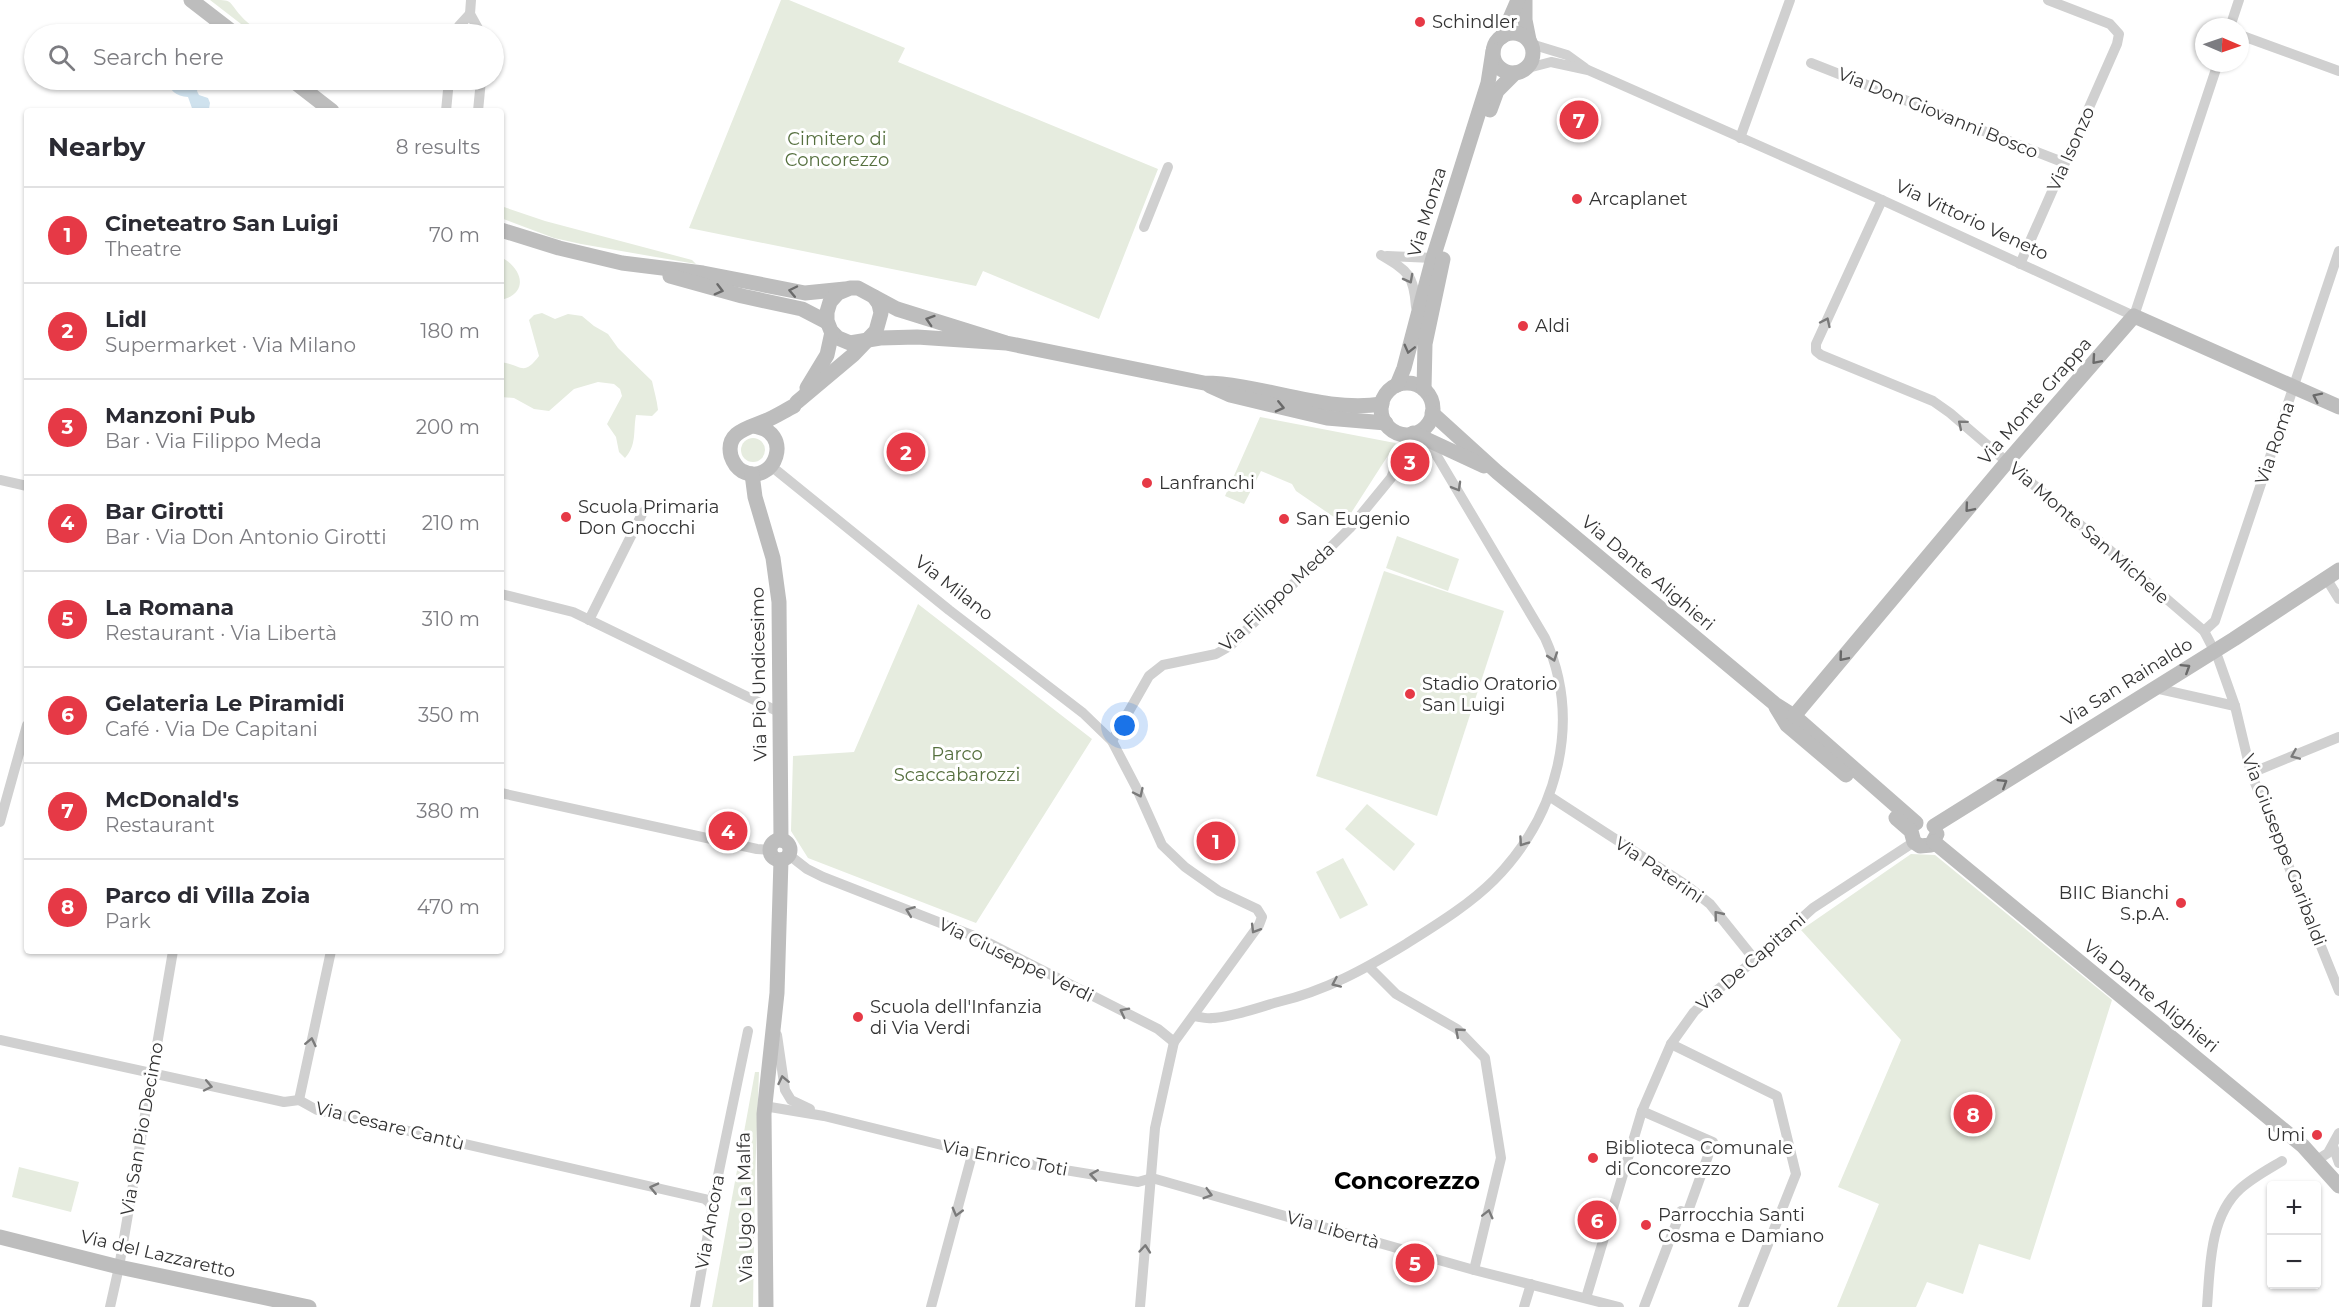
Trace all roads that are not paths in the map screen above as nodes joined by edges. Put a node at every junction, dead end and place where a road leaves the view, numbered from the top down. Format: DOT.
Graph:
graph roads {
  1 [pos="191,0"];
  2 [pos="471,0"];
  3 [pos="1518,0"];
  4 [pos="1525,0"];
  5 [pos="1790,0"];
  6 [pos="2048,0"];
  7 [pos="2239,0"];
  8 [pos="470,14"];
  9 [pos="2233,18"];
  10 [pos="222,24"];
  11 [pos="461,24"];
  12 [pos="476,24"];
  13 [pos="1502,37"];
  14 [pos="2249,38"];
  15 [pos="1530,42"];
  16 [pos="1494,51"];
  17 [pos="1811,63"];
  18 [pos="1588,70"];
  19 [pos="1521,71"];
  20 [pos="2339,71"];
  21 [pos="2215,72"];
  22 [pos="305,90"];
  23 [pos="448,90"];
  24 [pos="480,90"];
  25 [pos="328,108"];
  26 [pos="446,108"];
  27 [pos="478,108"];
  28 [pos="1740,138"];
  29 [pos="2065,163"];
  30 [pos="1167,166"];
  31 [pos="1882,200"];
  32 [pos="1144,227"];
  33 [pos="504,231"];
  34 [pos="2339,251"];
  35 [pos="1433,258"];
  36 [pos="622,263"];
  37 [pos="2020,264"];
  38 [pos="851,288"];
  39 [pos="872,295"];
  40 [pos="1417,316"];
  41 [pos="2134,316"];
  42 [pos="830,327"];
  43 [pos="867,339"];
  44 [pos="1006,343"];
  45 [pos="1204,383"];
  46 [pos="1397,385"];
  47 [pos="2294,386"];
  48 [pos="1424,389"];
  49 [pos="795,404"];
  50 [pos="1382,404"];
  51 [pos="2339,407"];
  52 [pos="1432,413"];
  53 [pos="1386,423"];
  54 [pos="752,426"];
  55 [pos="1420,436"];
  56 [pos="776,442"];
  57 [pos="1402,450"];
  58 [pos="2007,462"];
  59 [pos="771,466"];
  60 [pos="1497,472"];
  61 [pos="752,474"];
  62 [pos="0,480"];
  63 [pos="24,485"];
  64 [pos="644,512"];
  65 [pos="2333,574"];
  66 [pos="504,595"];
  67 [pos="2339,599"];
  68 [pos="590,620"];
  69 [pos="2204,631"];
  70 [pos="2214,650"];
  71 [pos="2155,688"];
  72 [pos="1775,704"];
  73 [pos="2235,706"];
  74 [pos="781,713"];
  75 [pos="1794,716"];
  76 [pos="24,736"];
  77 [pos="2339,737"];
  78 [pos="1112,741"];
  79 [pos="2251,773"];
  80 [pos="504,794"];
  81 [pos="1549,796"];
  82 [pos="0,822"];
  83 [pos="1934,826"];
  84 [pos="1914,832"];
  85 [pos="1934,842"];
  86 [pos="780,851"];
  87 [pos="172,954"];
  88 [pos="330,954"];
  89 [pos="1755,960"];
  90 [pos="1369,966"];
  91 [pos="2339,991"];
  92 [pos="776,1013"];
  93 [pos="1194,1016"];
  94 [pos="748,1031"];
  95 [pos="0,1040"];
  96 [pos="1174,1042"];
  97 [pos="1671,1044"];
  98 [pos="151,1073"];
  99 [pos="299,1100"];
  100 [pos="764,1106"];
  101 [pos="1642,1112"];
  102 [pos="824,1116"];
  103 [pos="2339,1133"];
  104 [pos="2333,1146"];
  105 [pos="972,1155"];
  106 [pos="2317,1160"];
  107 [pos="2282,1161"];
  108 [pos="2339,1163"];
  109 [pos="1152,1178"];
  110 [pos="2339,1186"];
  111 [pos="710,1203"];
  112 [pos="0,1237"];
  113 [pos="119,1267"];
  114 [pos="1473,1270"];
  115 [pos="1531,1284"];
  116 [pos="1586,1298"];
  117 [pos="110,1307"];
  118 [pos="309,1307"];
  119 [pos="695,1307"];
  120 [pos="766,1307"];
  121 [pos="930,1307"];
  122 [pos="1140,1307"];
  123 [pos="1524,1307"];
  124 [pos="1619,1307"];
  125 [pos="1644,1307"];
  126 [pos="1743,1307"];
  127 [pos="2207,1307"];
  1 -- 10 [label="main road"];
  2 -- 8 [label="street"];
  3 -- 13 [label="main road"];
  4 -- 15 [label="main road"];
  5 -- 28 [label="street"];
  6 -- 29 [label="street, Via Isonzo"];
  7 -- 9 [label="street"];
  8 -- 11 [label="street"];
  8 -- 12 [label="street"];
  13 -- 15 [label="main road"];
  13 -- 16 [label="main road"];
  14 -- 20 [label="street"];
  15 -- 18 [label="street, Via Vittorio Veneto"];
  15 -- 19 [label="main road"];
  16 -- 19 [label="main road"];
  16 -- 35 [label="main road, Via Monza"];
  17 -- 29 [label="street, Via Don Giovanni Bosco"];
  18 -- 19 [label="street, Via Vittorio Veneto"];
  18 -- 28 [label="street, Via Vittorio Veneto"];
  19 -- 48 [label="main road, Via Monza"];
  21 -- 41 [label="street, Via Monte Grappa"];
  22 -- 25 [label="main road"];
  23 -- 26 [label="street"];
  24 -- 27 [label="street"];
  28 -- 31 [label="street, Via Vittorio Veneto"];
  29 -- 37 [label="street, Via Isonzo"];
  30 -- 32 [label="street"];
  31 -- 37 [label="street, Via Vittorio Veneto"];
  58 -- 31 [label="street, Via Monte San Michele, one-way"];
  33 -- 36 [label="main road"];
  34 -- 47 [label="street, Via Roma"];
  35 -- 40 [label="main road, Via Monza"];
  35 -- 40 [label="street, one-way"];
  38 -- 36 [label="main road, one-way"];
  36 -- 42 [label="main road, one-way"];
  37 -- 41 [label="street, Via Vittorio Veneto"];
  38 -- 39 [label="main road"];
  38 -- 42 [label="main road"];
  39 -- 43 [label="main road"];
  44 -- 39 [label="main road, one-way"];
  40 -- 46 [label="main road, Via Monza, one-way"];
  41 -- 47 [label="main road, Via Vittorio Veneto"];
  41 -- 58 [label="main road, Via Monte Grappa, one-way"];
  42 -- 43 [label="main road"];
  42 -- 49 [label="main road"];
  43 -- 44 [label="main road"];
  43 -- 49 [label="main road"];
  44 -- 45 [label="main road"];
  45 -- 50 [label="main road"];
  45 -- 53 [label="main road, one-way"];
  46 -- 48 [label="main road"];
  46 -- 50 [label="main road"];
  51 -- 47 [label="main road, Via Vittorio Veneto, one-way"];
  47 -- 69 [label="street, Via Roma"];
  48 -- 52 [label="main road"];
  49 -- 54 [label="main road"];
  49 -- 56 [label="main road"];
  50 -- 53 [label="main road"];
  52 -- 55 [label="main road"];
  52 -- 60 [label="main road, Via Dante Alighieri"];
  53 -- 55 [label="main road"];
  54 -- 56 [label="main road"];
  54 -- 61 [label="main road"];
  55 -- 60 [label="main road, Via Dante Alighieri"];
  55 -- 81 [label="street, one-way"];
  56 -- 59 [label="main road"];
  57 -- 78 [label="street, Via Filippo Meda"];
  58 -- 69 [label="street, Via Monte San Michele"];
  58 -- 75 [label="main road, Via Monte Grappa, one-way"];
  59 -- 61 [label="main road"];
  59 -- 78 [label="street, Via Milano"];
  60 -- 72 [label="main road, Via Dante Alighieri"];
  61 -- 74 [label="main road, Via Pio Undicesimo"];
  62 -- 63 [label="street"];
  64 -- 68 [label="street"];
  65 -- 67 [label="street"];
  65 -- 70 [label="main road, Via San Rainaldo"];
  66 -- 68 [label="street"];
  68 -- 74 [label="street"];
  69 -- 70 [label="street, Via Monte San Michele"];
  71 -- 70 [label="main road, Via San Rainaldo, one-way"];
  70 -- 73 [label="street, Via Giuseppe Garibaldi"];
  71 -- 73 [label="street"];
  83 -- 71 [label="main road, Via San Rainaldo, one-way"];
  72 -- 75 [label="main road, Via Dante Alighieri"];
  72 -- 84 [label="main road, Via Dante Alighieri"];
  73 -- 79 [label="street, Via Giuseppe Garibaldi"];
  74 -- 86 [label="main road, Via Pio Undicesimo"];
  75 -- 84 [label="main road, Via Dante Alighieri"];
  76 -- 82 [label="street"];
  77 -- 79 [label="street, one-way"];
  78 -- 93 [label="street, Via Milano, one-way"];
  79 -- 91 [label="street, Via Giuseppe Garibaldi"];
  80 -- 86 [label="street"];
  89 -- 81 [label="street, Via Paterini, one-way"];
  81 -- 90 [label="street, one-way"];
  83 -- 84 [label="main road"];
  83 -- 85 [label="main road"];
  84 -- 85 [label="main road"];
  84 -- 89 [label="street, Via De Capitani"];
  85 -- 106 [label="main road, Via Dante Alighieri"];
  86 -- 92 [label="main road, Via Pio Undicesimo"];
  96 -- 86 [label="street, Via Giuseppe Verdi, one-way"];
  87 -- 98 [label="street, Via San Pio Decimo"];
  99 -- 88 [label="street, one-way"];
  89 -- 97 [label="street, Via De Capitani"];
  90 -- 93 [label="street, one-way"];
  114 -- 90 [label="street, one-way"];
  92 -- 100 [label="main road, Via Pio Undicesimo"];
  102 -- 92 [label="street, Via Enrico Toti, one-way"];
  93 -- 96 [label="street"];
  94 -- 111 [label="street, Via Ancora"];
  95 -- 98 [label="street, Via Cesare Cantù"];
  96 -- 109 [label="street"];
  97 -- 101 [label="street, Via De Capitani"];
  97 -- 126 [label="street"];
  98 -- 99 [label="street, Via Cesare Cantù, one-way"];
  98 -- 113 [label="street, Via San Pio Decimo"];
  111 -- 99 [label="street, Via Cesare Cantù, one-way"];
  100 -- 102 [label="street, Via Enrico Toti"];
  100 -- 120 [label="main road, Via Ugo La Malfa"];
  101 -- 116 [label="street, Via De Capitani"];
  101 -- 125 [label="street"];
  102 -- 105 [label="street, Via Enrico Toti"];
  103 -- 104 [label="street"];
  104 -- 106 [label="street"];
  104 -- 108 [label="street"];
  109 -- 105 [label="street, Via Enrico Toti, one-way"];
  105 -- 121 [label="street, one-way"];
  106 -- 110 [label="main road, Via Dante Alighieri"];
  107 -- 127 [label="street"];
  109 -- 114 [label="street, Via Libertà, one-way"];
  122 -- 109 [label="street, one-way"];
  111 -- 119 [label="street, Via Ancora"];
  112 -- 113 [label="main road, Via del Lazzaretto"];
  113 -- 117 [label="street, Via San Pio Decimo"];
  113 -- 118 [label="main road, Via del Lazzaretto"];
  114 -- 115 [label="street, Via Libertà"];
  115 -- 116 [label="street, Via Libertà"];
  115 -- 123 [label="street"];
  116 -- 124 [label="street, Via Libertà"];
}
